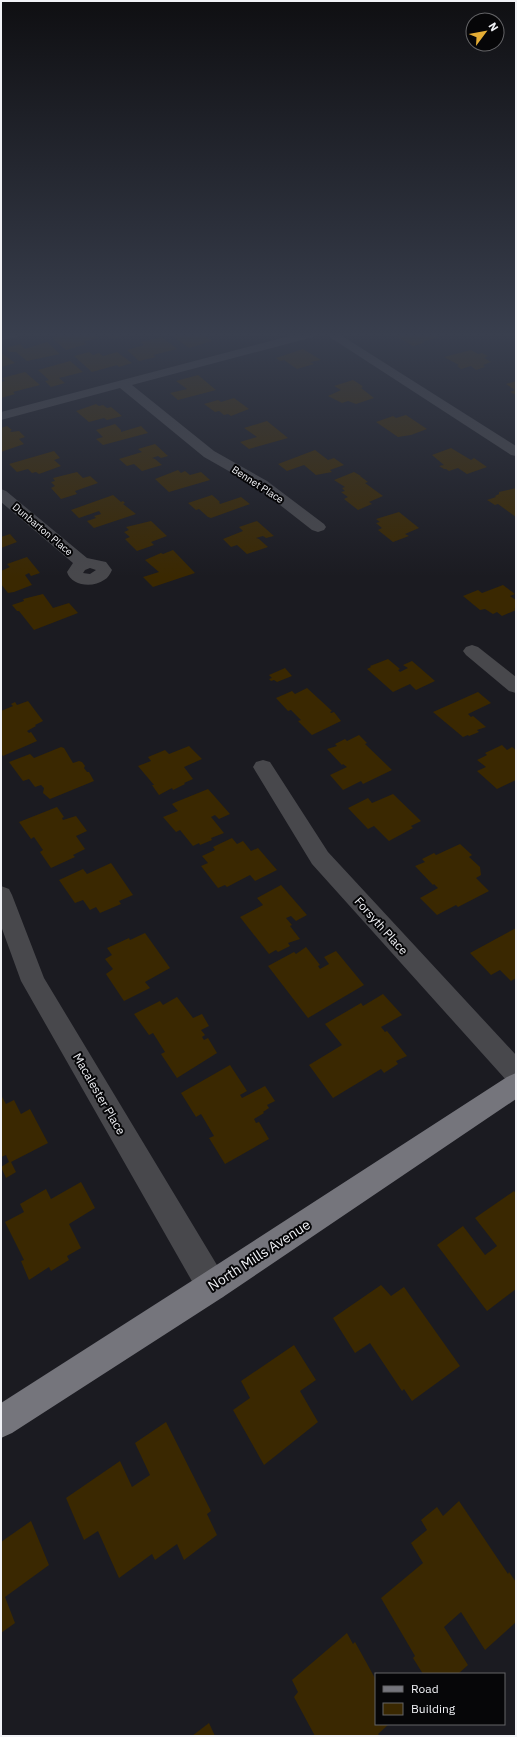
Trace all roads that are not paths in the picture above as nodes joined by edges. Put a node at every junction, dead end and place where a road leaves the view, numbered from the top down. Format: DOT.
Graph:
graph roads {
  1 [pos="162,415"];
  2 [pos="458,415"];
  3 [pos="516,452"];
  4 [pos="1,494"];
  5 [pos="318,527"];
  6 [pos="84,564"];
  7 [pos="472,651"];
  8 [pos="516,687"];
  9 [pos="263,767"];
  10 [pos="1,895"];
  11 [pos="516,1073"];
  12 [pos="516,1085"];
  13 [pos="212,1286"];
  14 [pos="1,1422"];
  1 -- 5 [label="street, Bennet Place"];
  2 -- 3 [label="street"];
  4 -- 6 [label="street, Dunbarton Place"];
  7 -- 8 [label="street"];
  9 -- 11 [label="street, Forsyth Place"];
  10 -- 13 [label="street, Macalester Place"];
  12 -- 13 [label="main road, North Mills Avenue"];
  13 -- 14 [label="main road, North Mills Avenue"];
}
